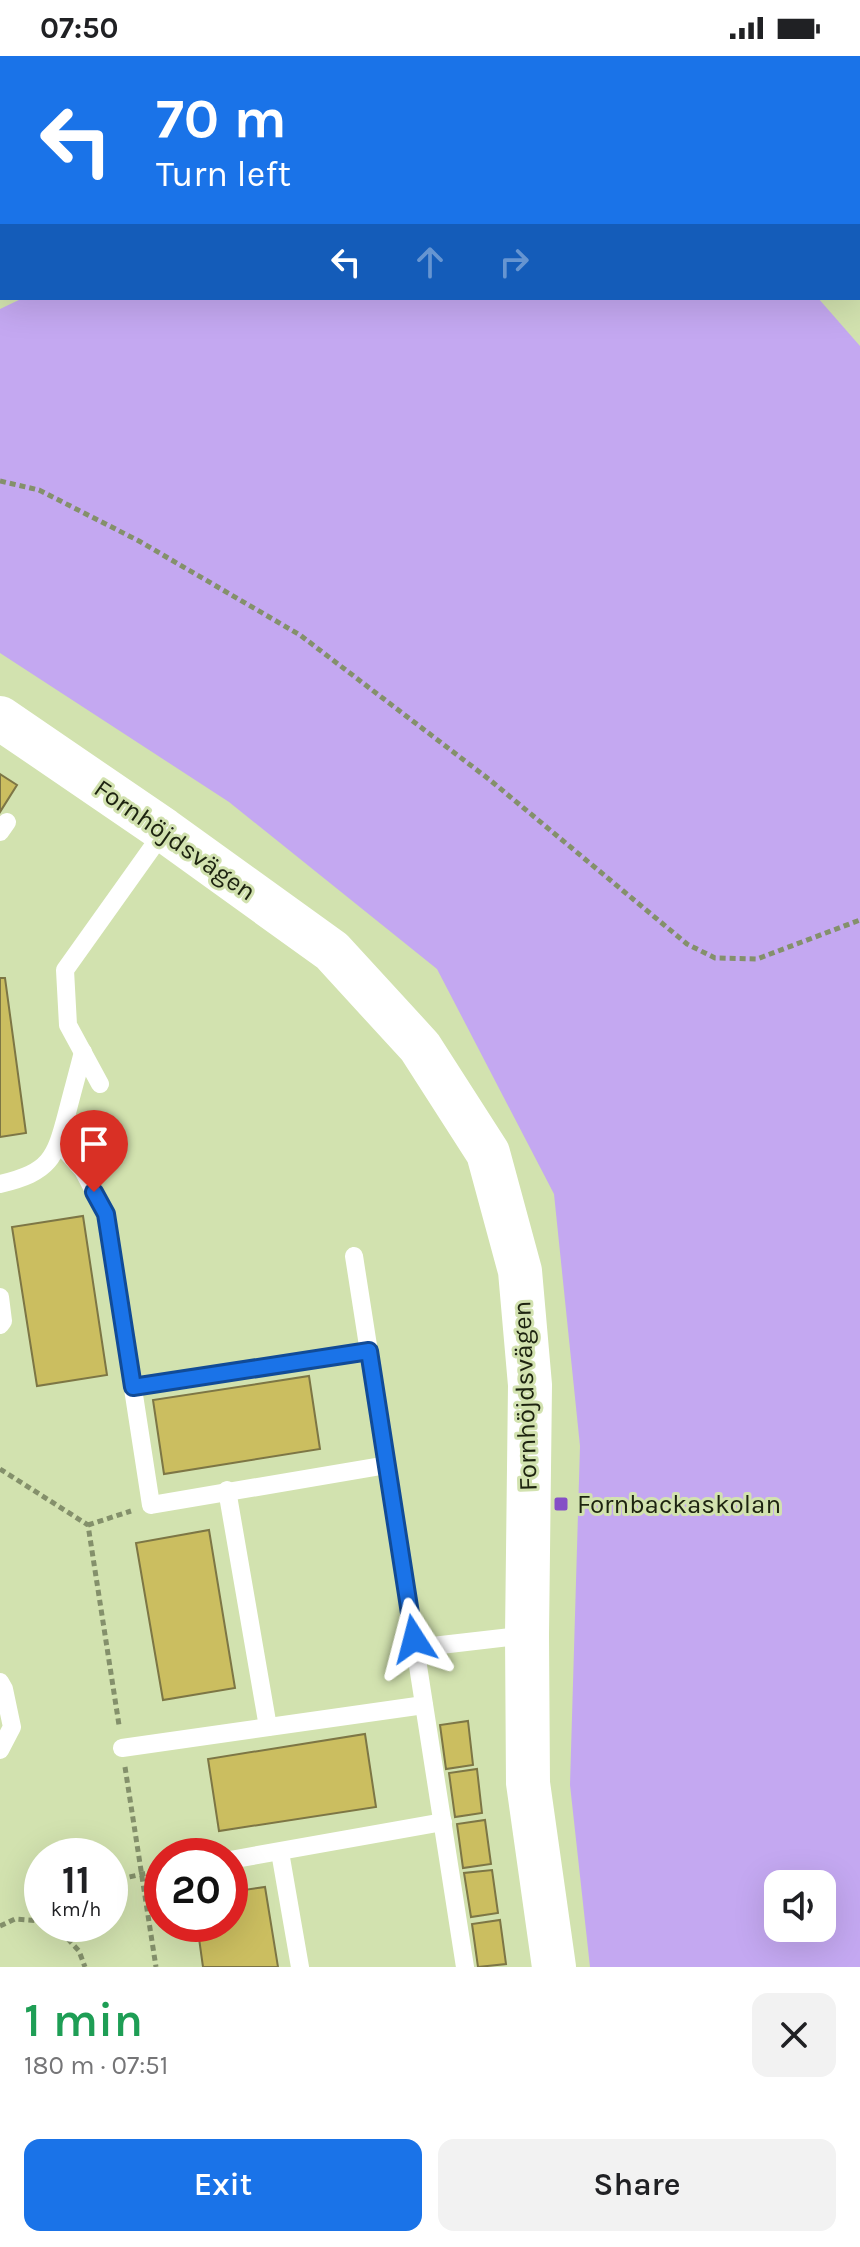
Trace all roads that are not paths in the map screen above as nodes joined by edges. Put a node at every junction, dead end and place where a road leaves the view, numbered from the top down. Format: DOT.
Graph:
graph roads {
  1 [pos="0,718"];
  2 [pos="164,830"];
  3 [pos="83,1052"];
  4 [pos="100,1084"];
  5 [pos="59,1143"];
  6 [pos="0,1184"];
  7 [pos="354,1256"];
  8 [pos="0,1297"];
  9 [pos="0,1325"];
  10 [pos="369,1351"];
  11 [pos="133,1387"];
  12 [pos="387,1465"];
  13 [pos="227,1490"];
  14 [pos="527,1635"];
  15 [pos="415,1648"];
  16 [pos="0,1682"];
  17 [pos="424,1705"];
  18 [pos="268,1727"];
  19 [pos="122,1748"];
  20 [pos="0,1750"];
  21 [pos="443,1822"];
  22 [pos="280,1852"];
  23 [pos="248,1857"];
  24 [pos="300,1967"];
  25 [pos="465,1967"];
  26 [pos="554,1967"];
  1 -- 2 [label="street, Fornhöjdsvägen"];
  2 -- 3 [label="lane"];
  2 -- 14 [label="street, Fornhöjdsvägen"];
  3 -- 4 [label="lane"];
  3 -- 5 [label="lane"];
  5 -- 6 [label="lane"];
  5 -- 11 [label="lane"];
  7 -- 10 [label="lane"];
  8 -- 9 [label="lane"];
  10 -- 11 [label="lane"];
  10 -- 12 [label="lane"];
  11 -- 13 [label="lane"];
  12 -- 13 [label="lane"];
  12 -- 15 [label="lane"];
  13 -- 18 [label="lane"];
  14 -- 15 [label="lane"];
  14 -- 26 [label="street, Fornhöjdsvägen"];
  15 -- 17 [label="lane"];
  16 -- 20 [label="lane"];
  17 -- 18 [label="lane"];
  17 -- 21 [label="lane"];
  18 -- 19 [label="lane"];
  21 -- 22 [label="lane"];
  21 -- 25 [label="lane"];
  22 -- 23 [label="lane"];
  22 -- 24 [label="lane"];
}
